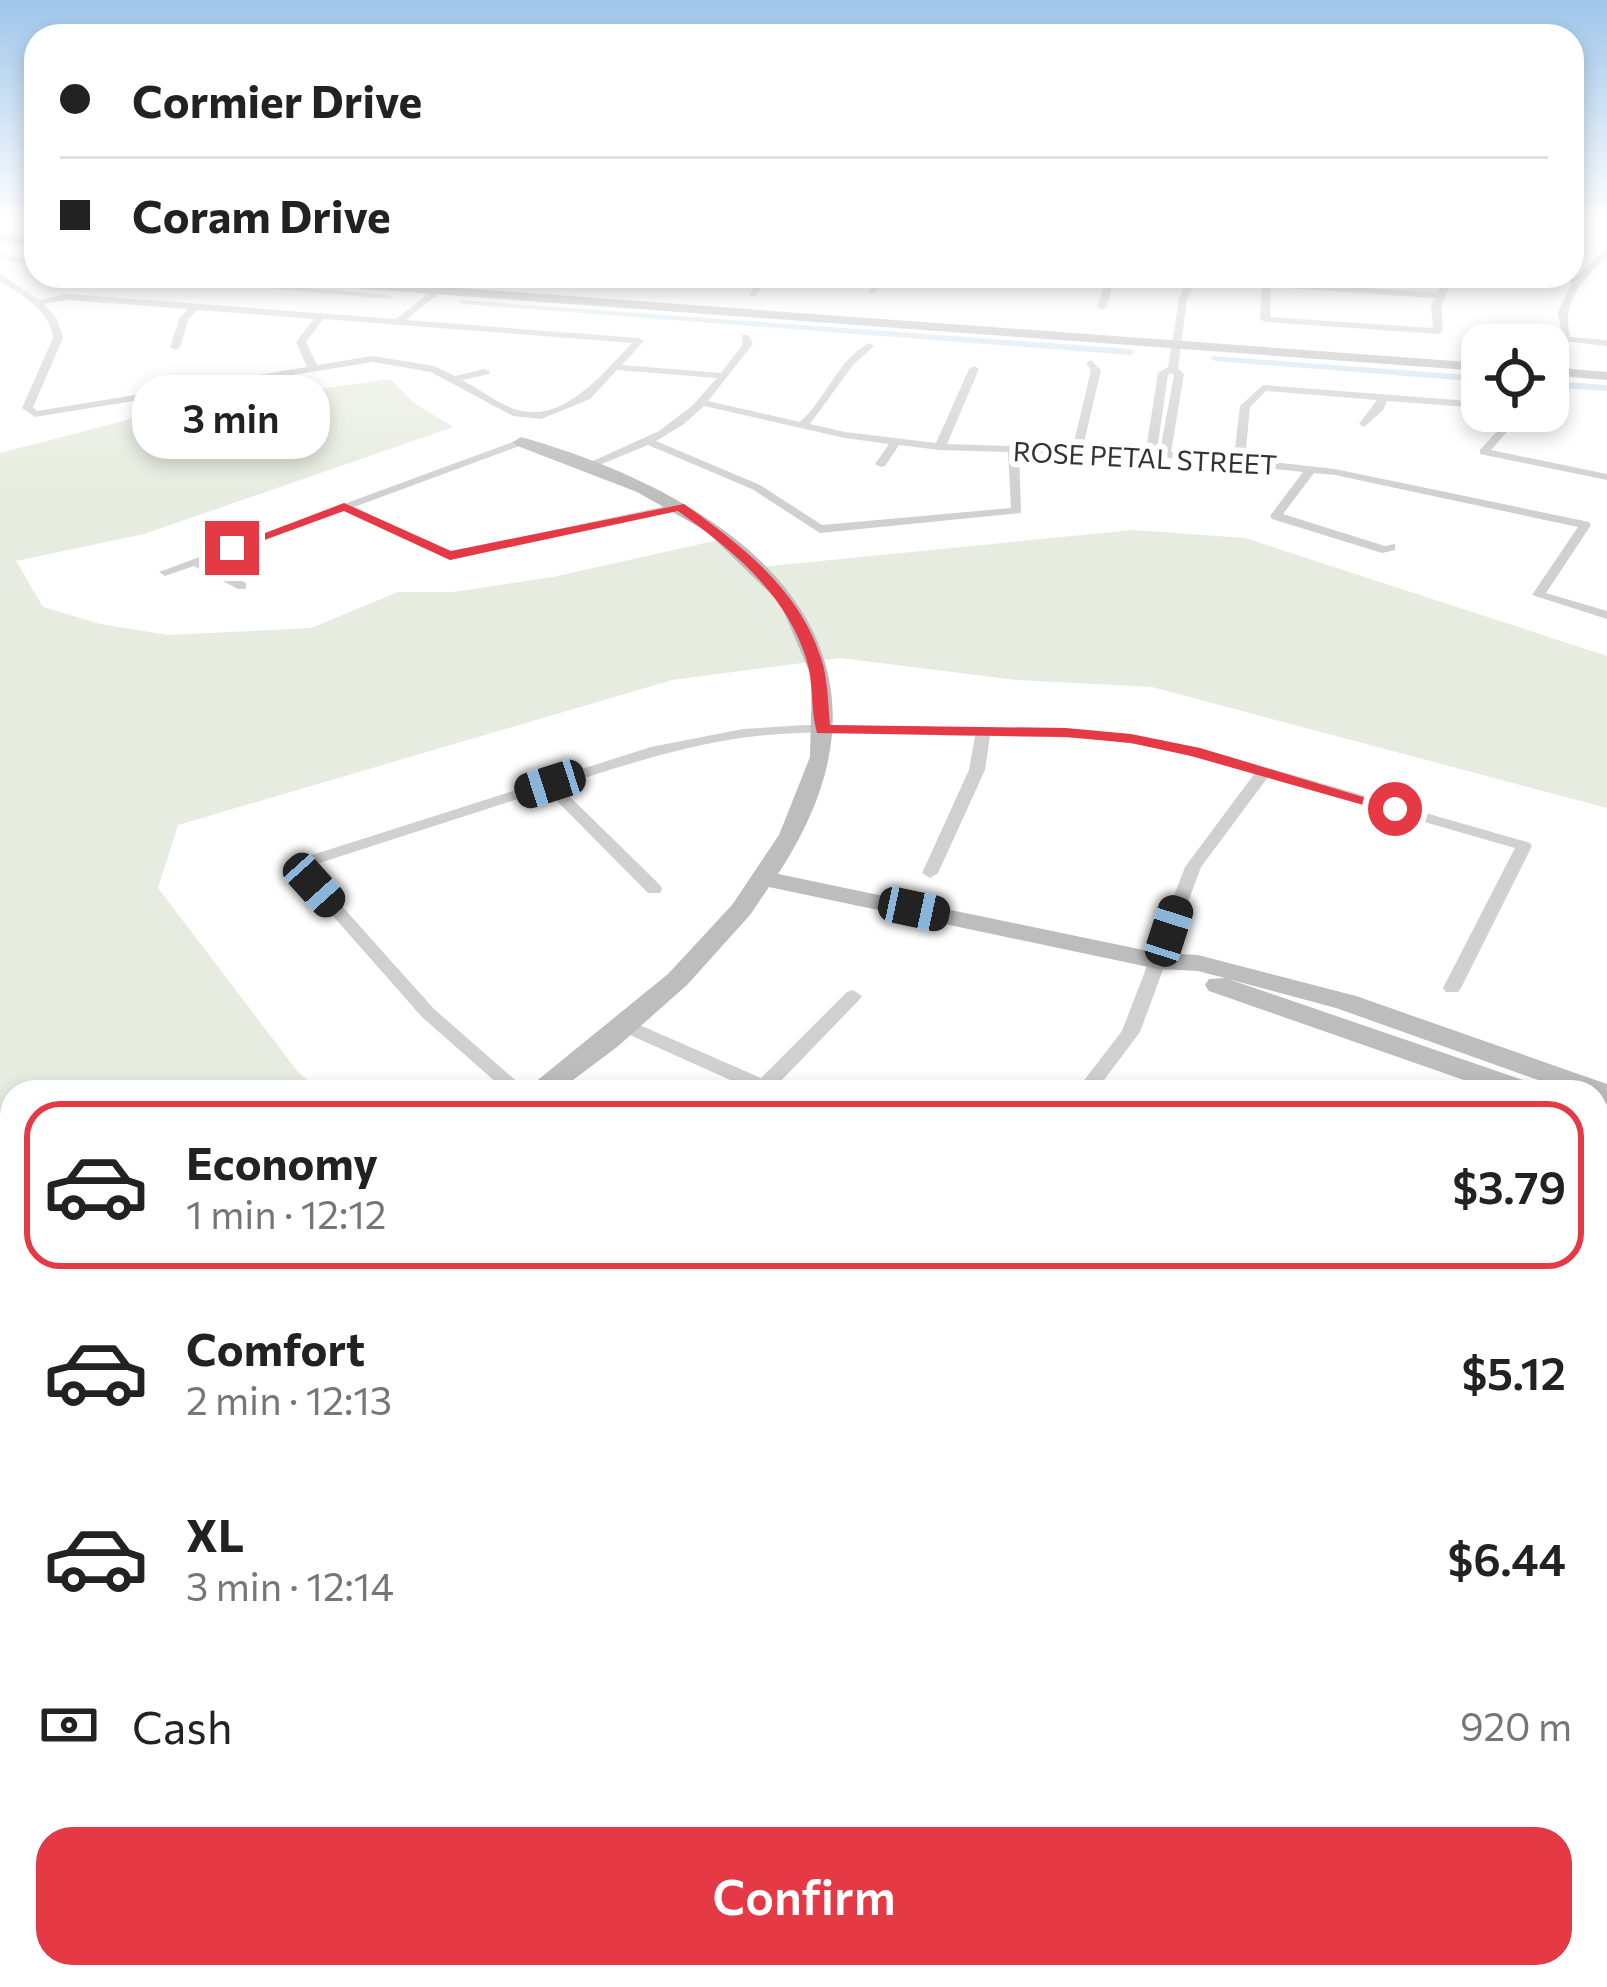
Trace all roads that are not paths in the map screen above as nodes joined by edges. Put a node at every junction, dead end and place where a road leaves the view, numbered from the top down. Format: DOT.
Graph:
graph roads {
  1 [pos="46,312"];
  2 [pos="190,312"];
  3 [pos="262,312"];
  4 [pos="410,312"];
  5 [pos="803,312"];
  6 [pos="1182,312"];
  7 [pos="1265,312"];
  8 [pos="1438,312"];
  9 [pos="1562,312"];
  10 [pos="321,316"];
  11 [pos="397,322"];
  12 [pos="746,337"];
  13 [pos="1179,341"];
  14 [pos="1607,343"];
  15 [pos="869,346"];
  16 [pos="175,347"];
  17 [pos="1461,361"];
  18 [pos="1090,363"];
  19 [pos="615,367"];
  20 [pos="313,368"];
  21 [pos="974,369"];
  22 [pos="1569,370"];
  23 [pos="485,372"];
  24 [pos="1607,373"];
  25 [pos="725,376"];
  26 [pos="455,379"];
  27 [pos="1383,397"];
  28 [pos="1461,403"];
  29 [pos="704,404"];
  30 [pos="1364,424"];
  31 [pos="802,426"];
  32 [pos="1499,432"];
  33 [pos="521,442"];
  34 [pos="650,442"];
  35 [pos="896,442"];
  36 [pos="940,447"];
  37 [pos="1012,451"];
  38 [pos="1081,452"];
  39 [pos="1158,454"];
  40 [pos="1239,462"];
  41 [pos="881,464"];
  42 [pos="588,466"];
  43 [pos="1311,469"];
  44 [pos="1607,477"];
  45 [pos="344,507"];
  46 [pos="680,507"];
  47 [pos="1391,547"];
  48 [pos="195,561"];
  49 [pos="165,572"];
  50 [pos="242,586"];
  51 [pos="1607,615"];
  52 [pos="823,729"];
  53 [pos="983,731"];
  54 [pos="1265,772"];
  55 [pos="550,784"];
  56 [pos="930,873"];
  57 [pos="768,879"];
  58 [pos="654,890"];
  59 [pos="1158,962"];
  60 [pos="1452,988"];
  61 [pos="853,996"];
  62 [pos="628,1027"];
  63 [pos="505,1080"];
  64 [pos="554,1080"];
  65 [pos="749,1080"];
  66 [pos="778,1080"];
  67 [pos="1094,1080"];
  68 [pos="1493,1080"];
  69 [pos="1567,1080"];
  1 -- 20 [label="street"];
  2 -- 16 [label="street"];
  3 -- 10 [label="street"];
  4 -- 11 [label="street"];
  5 -- 13 [label="street"];
  6 -- 13 [label="street"];
  7 -- 8 [label="street"];
  9 -- 14 [label="street"];
  10 -- 11 [label="street"];
  10 -- 20 [label="street"];
  11 -- 19 [label="street"];
  12 -- 25 [label="street"];
  13 -- 17 [label="street"];
  13 -- 39 [label="street"];
  15 -- 31 [label="street"];
  18 -- 38 [label="street"];
  19 -- 25 [label="street"];
  19 -- 26 [label="street"];
  20 -- 26 [label="street"];
  21 -- 36 [label="street"];
  22 -- 24 [label="street"];
  23 -- 26 [label="street"];
  25 -- 29 [label="street"];
  27 -- 28 [label="street"];
  27 -- 30 [label="street"];
  27 -- 40 [label="street"];
  29 -- 31 [label="street, ROSE PETAL STREET"];
  29 -- 34 [label="street"];
  31 -- 35 [label="street, ROSE PETAL STREET"];
  32 -- 44 [label="street"];
  33 -- 42 [label="street"];
  33 -- 45 [label="street"];
  34 -- 37 [label="street"];
  34 -- 42 [label="street"];
  35 -- 36 [label="street, ROSE PETAL STREET"];
  35 -- 41 [label="street"];
  36 -- 37 [label="street, ROSE PETAL STREET"];
  37 -- 38 [label="street, ROSE PETAL STREET"];
  38 -- 39 [label="street, ROSE PETAL STREET"];
  39 -- 40 [label="street, ROSE PETAL STREET"];
  40 -- 43 [label="street, ROSE PETAL STREET"];
  42 -- 46 [label="street"];
  43 -- 47 [label="street"];
  43 -- 51 [label="street, ROSE PETAL STREET"];
  45 -- 46 [label="street"];
  45 -- 48 [label="street"];
  46 -- 52 [label="street"];
  48 -- 49 [label="street"];
  48 -- 50 [label="street"];
  52 -- 53 [label="street"];
  52 -- 55 [label="street"];
  52 -- 57 [label="street"];
  53 -- 54 [label="street"];
  53 -- 56 [label="street"];
  54 -- 59 [label="street"];
  54 -- 60 [label="street"];
  55 -- 58 [label="street"];
  55 -- 63 [label="street"];
  57 -- 59 [label="street"];
  57 -- 62 [label="street"];
  59 -- 67 [label="street"];
  59 -- 68 [label="street"];
  59 -- 69 [label="street"];
  61 -- 66 [label="street"];
  62 -- 64 [label="street"];
  62 -- 65 [label="street"];
}
